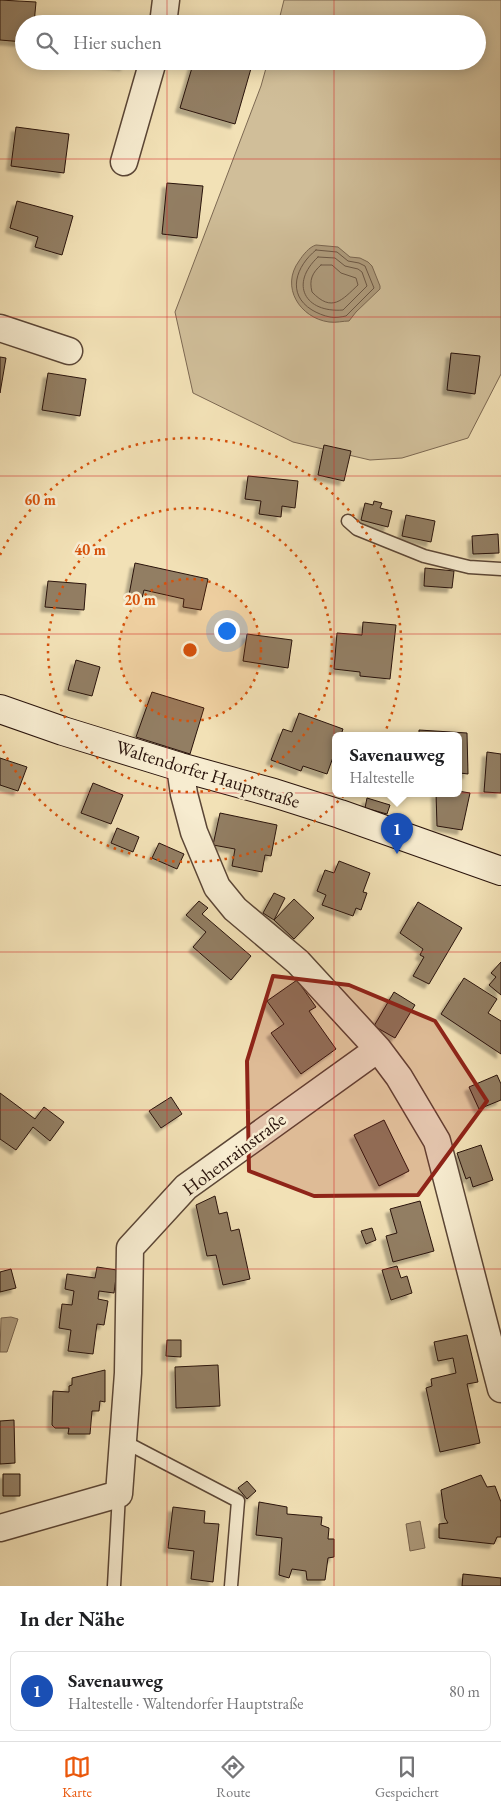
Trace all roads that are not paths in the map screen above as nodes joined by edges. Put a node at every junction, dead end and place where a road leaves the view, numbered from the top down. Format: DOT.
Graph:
graph roads {
  1 [pos="166,0"];
  2 [pos="164,15"];
  3 [pos="150,70"];
  4 [pos="124,162"];
  5 [pos="0,328"];
  6 [pos="69,351"];
  7 [pos="348,520"];
  8 [pos="501,569"];
  9 [pos="0,709"];
  10 [pos="180,767"];
  11 [pos="501,870"];
  12 [pos="378,1050"];
  13 [pos="501,1390"];
  14 [pos="123,1441"];
  15 [pos="119,1494"];
  16 [pos="0,1528"];
  17 [pos="114,1586"];
  18 [pos="232,1586"];
  1 -- 2 [label="street"];
  3 -- 4 [label="street"];
  5 -- 6 [label="street"];
  7 -- 8 [label="lane"];
  9 -- 10 [label="main road, Waltendorfer Hauptstraße"];
  10 -- 11 [label="main road, Waltendorfer Hauptstraße"];
  10 -- 12 [label="street"];
  12 -- 13 [label="street"];
  12 -- 14 [label="street, Hohenrainstraße"];
  14 -- 15 [label="street, Hohenrainstraße"];
  14 -- 18 [label="lane"];
  15 -- 16 [label="street"];
  15 -- 17 [label="lane, Hohenrainstraße"];
}
